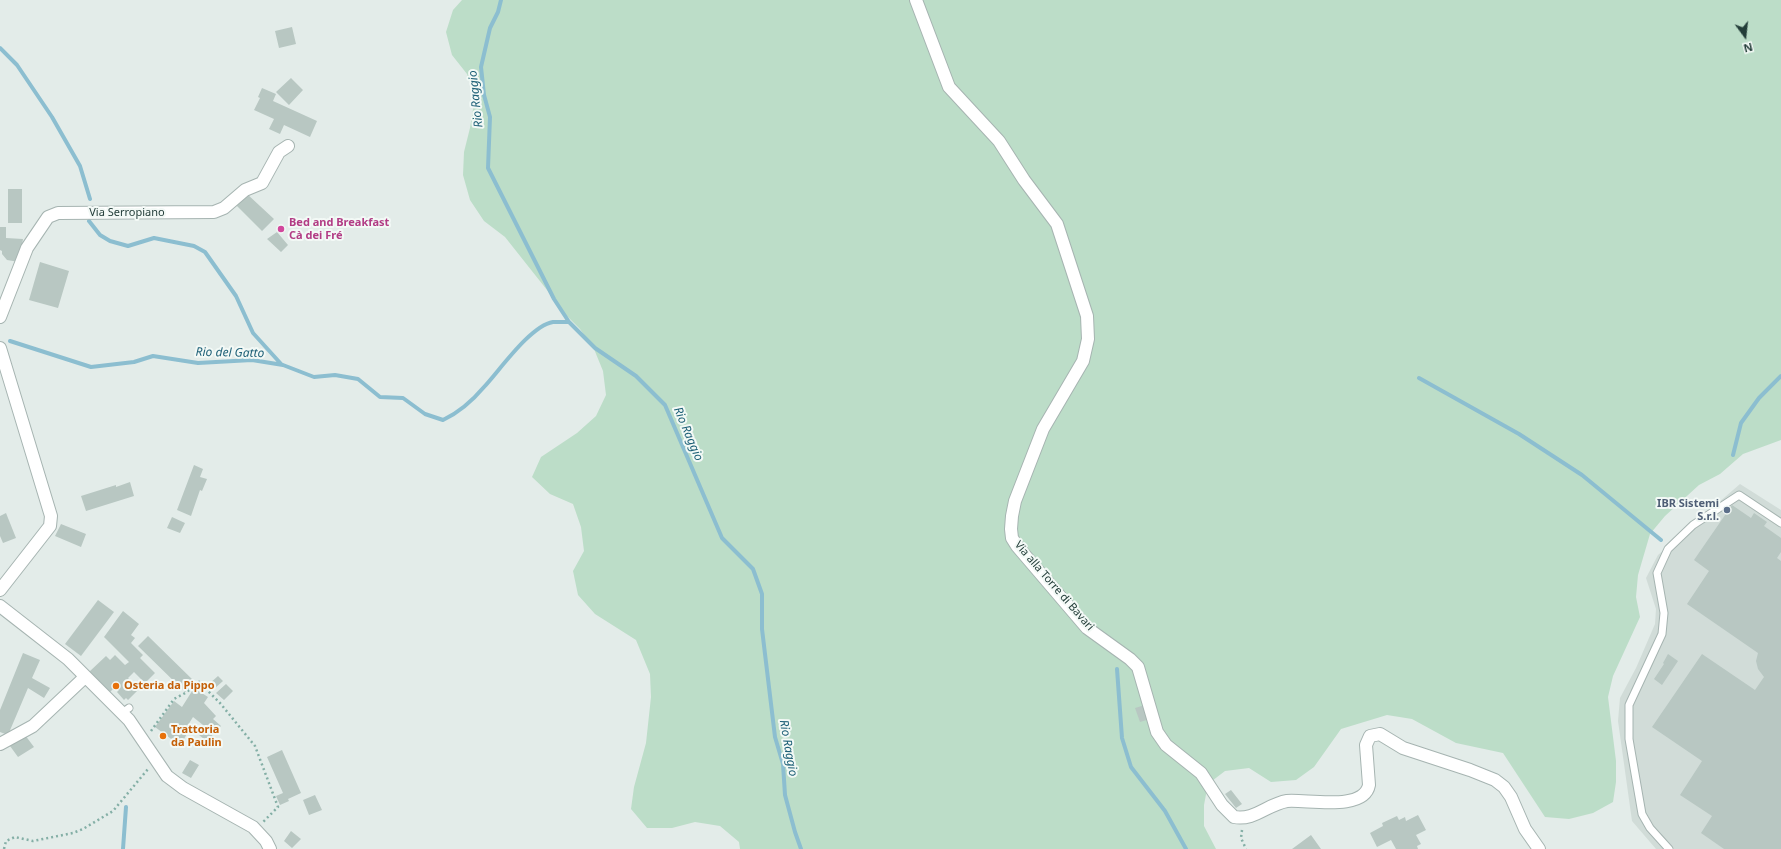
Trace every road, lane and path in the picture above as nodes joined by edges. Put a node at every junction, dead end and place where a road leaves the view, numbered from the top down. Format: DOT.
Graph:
graph roads {
  1 [pos="916,0"];
  2 [pos="288,146"];
  3 [pos="0,317"];
  4 [pos="0,348"];
  5 [pos="1781,523"];
  6 [pos="0,590"];
  7 [pos="0,606"];
  8 [pos="85,678"];
  9 [pos="144,741"];
  10 [pos="0,744"];
  11 [pos="157,760"];
  12 [pos="1234,817"];
  13 [pos="256,830"];
  14 [pos="4,849"];
  15 [pos="270,849"];
  16 [pos="1246,849"];
  17 [pos="1539,849"];
  18 [pos="1669,849"];
  1 -- 12 [label="street, Via alla Torre di Bavari"];
  2 -- 3 [label="street, Via Serropiano"];
  4 -- 6 [label="street"];
  5 -- 18 [label="lane"];
  7 -- 8 [label="street"];
  8 -- 9 [label="street"];
  8 -- 10 [label="street"];
  9 -- 11 [label="street"];
  9 -- 13 [label="path"];
  11 -- 13 [label="street"];
  11 -- 14 [label="path"];
  12 -- 16 [label="path"];
  12 -- 17 [label="street"];
  13 -- 15 [label="street"];
}
